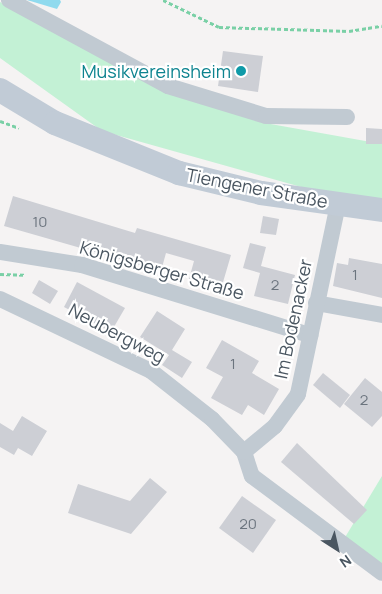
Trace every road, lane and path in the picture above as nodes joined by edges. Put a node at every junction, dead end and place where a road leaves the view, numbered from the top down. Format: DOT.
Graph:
graph roads {
  1 [pos="9,0"];
  2 [pos="163,0"];
  3 [pos="382,26"];
  4 [pos="0,90"];
  5 [pos="347,117"];
  6 [pos="338,204"];
  7 [pos="382,210"];
  8 [pos="0,252"];
  9 [pos="0,299"];
  10 [pos="316,303"];
  11 [pos="382,315"];
  12 [pos="310,335"];
  13 [pos="244,452"];
  14 [pos="382,573"];
  1 -- 5 [label="street"];
  2 -- 3 [label="path"];
  4 -- 6 [label="main road, Tiengener Straße"];
  6 -- 7 [label="main road, Tiengener Straße"];
  6 -- 10 [label="street, Im Bodenacker"];
  8 -- 12 [label="street, Königsberger Straße"];
  9 -- 13 [label="street, Neubergweg"];
  10 -- 11 [label="street"];
  10 -- 12 [label="street, Im Bodenacker"];
  12 -- 13 [label="street, Im Bodenacker"];
  13 -- 14 [label="street, Neubergweg"];
}
